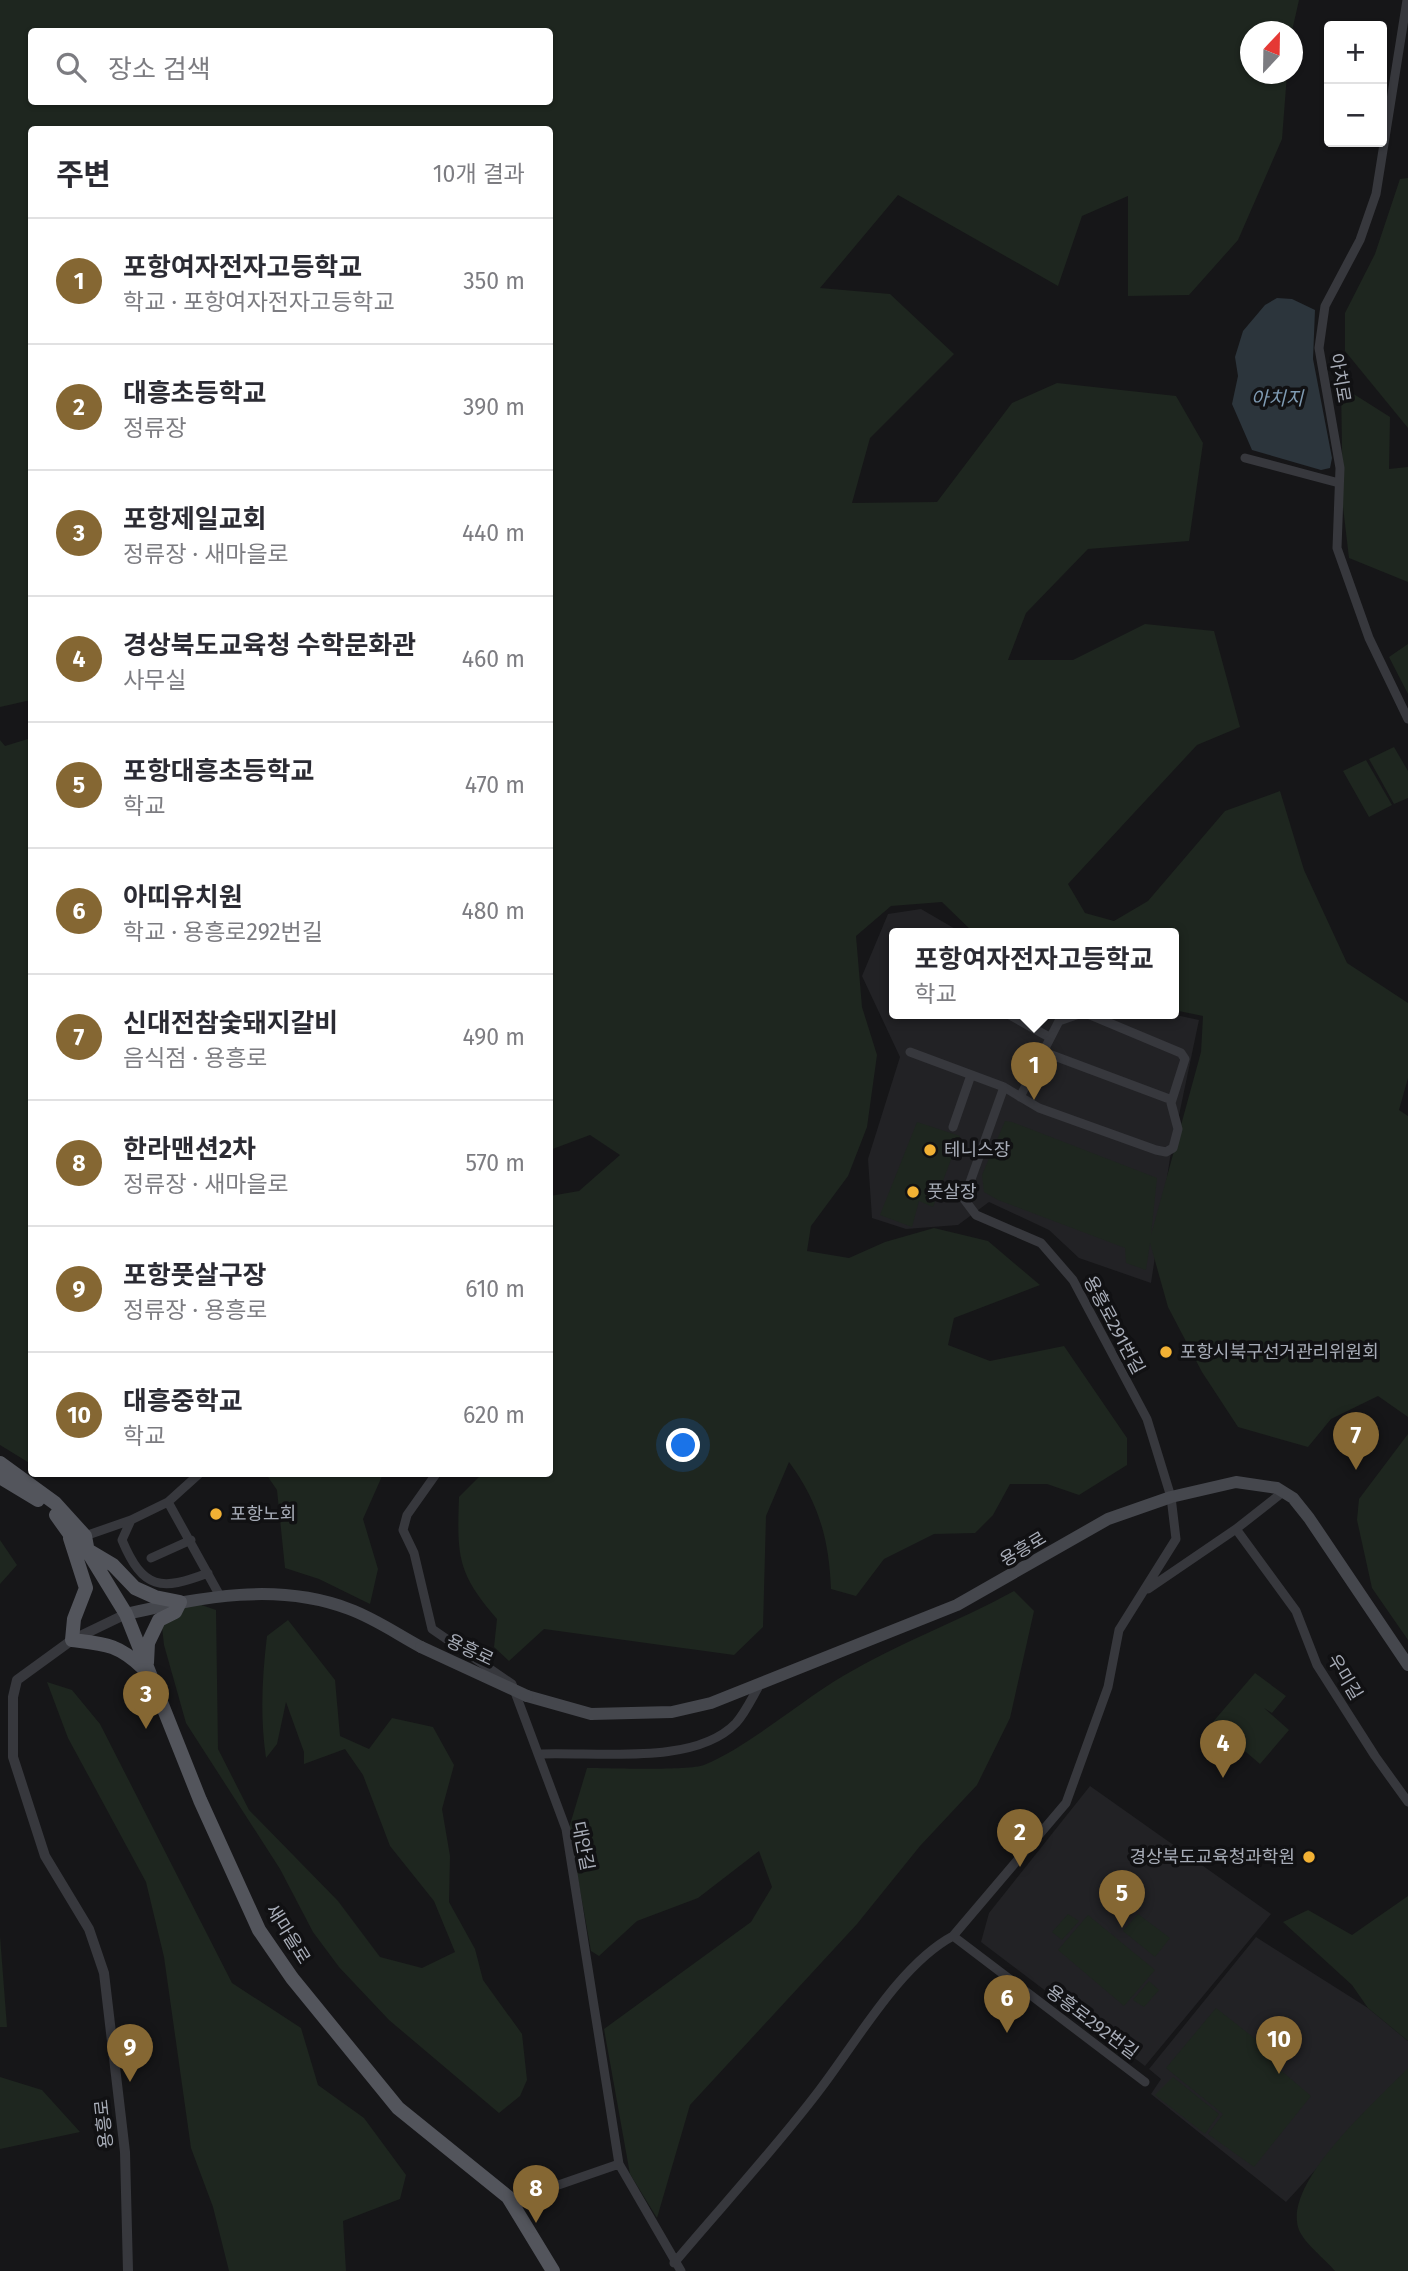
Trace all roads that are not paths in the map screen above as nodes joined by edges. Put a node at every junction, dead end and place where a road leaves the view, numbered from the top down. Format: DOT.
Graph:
graph roads {
  1 [pos="1406,0"];
  2 [pos="1245,458"];
  3 [pos="1339,483"];
  4 [pos="1408,719"];
  5 [pos="1017,1019"];
  6 [pos="1065,1019"];
  7 [pos="1100,1019"];
  8 [pos="1049,1037"];
  9 [pos="1041,1051"];
  10 [pos="910,1052"];
  11 [pos="971,1075"];
  12 [pos="1004,1087"];
  13 [pos="1020,1097"];
  14 [pos="1172,1100"];
  15 [pos="953,1127"];
  16 [pos="0,1463"];
  17 [pos="0,1477"];
  18 [pos="196,1477"];
  19 [pos="434,1477"];
  20 [pos="1283,1492"];
  21 [pos="1171,1497"];
  22 [pos="168,1502"];
  23 [pos="131,1520"];
  24 [pos="1236,1529"];
  25 [pos="69,1534"];
  26 [pos="85,1536"];
  27 [pos="191,1540"];
  28 [pos="88,1552"];
  29 [pos="152,1558"];
  30 [pos="208,1573"];
  31 [pos="1144,1592"];
  32 [pos="220,1596"];
  33 [pos="180,1602"];
  34 [pos="126,1614"];
  35 [pos="72,1640"];
  36 [pos="1408,1665"];
  37 [pos="146,1671"];
  38 [pos="759,1686"];
  39 [pos="538,1754"];
  40 [pos="1408,1802"];
  41 [pos="953,1936"];
  42 [pos="1145,2082"];
  43 [pos="619,2164"];
  44 [pos="515,2206"];
  45 [pos="674,2263"];
  46 [pos="128,2271"];
  47 [pos="553,2271"];
  48 [pos="681,2271"];
  1 -- 3 [label="street, 아치로"];
  2 -- 3 [label="street"];
  3 -- 4 [label="street, 아치로"];
  5 -- 8 [label="street"];
  6 -- 8 [label="street"];
  7 -- 14 [label="street"];
  8 -- 9 [label="street"];
  9 -- 13 [label="street"];
  9 -- 14 [label="street"];
  10 -- 11 [label="street"];
  11 -- 12 [label="street"];
  11 -- 15 [label="street"];
  12 -- 13 [label="street"];
  12 -- 21 [label="street, 용흥로291번길"];
  13 -- 14 [label="street"];
  16 -- 26 [label="main road"];
  17 -- 25 [label="main road, 새마을로"];
  18 -- 22 [label="street"];
  19 -- 39 [label="street, 대안길"];
  20 -- 21 [label="main road, 용흥로"];
  20 -- 24 [label="street"];
  20 -- 36 [label="main road"];
  21 -- 31 [label="street, 용흥로291번길"];
  21 -- 38 [label="main road, 용흥로"];
  22 -- 23 [label="street"];
  22 -- 27 [label="street"];
  23 -- 26 [label="street"];
  23 -- 30 [label="street"];
  24 -- 31 [label="street"];
  24 -- 40 [label="street, 우미길"];
  25 -- 28 [label="main road, 새마을로"];
  25 -- 35 [label="main road"];
  26 -- 28 [label="main road, 새마을로"];
  27 -- 29 [label="street"];
  27 -- 30 [label="street"];
  28 -- 33 [label="main road"];
  28 -- 34 [label="main road, 새마을로"];
  30 -- 32 [label="street"];
  31 -- 41 [label="street, 용흥로291번길"];
  32 -- 33 [label="main road, 용흥로"];
  32 -- 38 [label="main road, 용흥로, bridge"];
  33 -- 34 [label="main road, 용흥로"];
  33 -- 37 [label="main road"];
  34 -- 35 [label="street, 용흥로"];
  34 -- 37 [label="main road, 새마을로"];
  35 -- 37 [label="main road"];
  35 -- 46 [label="street, 용흥로"];
  37 -- 44 [label="main road, 새마을로"];
  38 -- 39 [label="street"];
  39 -- 43 [label="street, 대안길"];
  41 -- 42 [label="street, 용흥로292번길"];
  41 -- 45 [label="street, 용흥로291번길"];
  43 -- 44 [label="street"];
  43 -- 45 [label="street, 대안길"];
  44 -- 47 [label="main road, 새마을로"];
  45 -- 48 [label="street, 대안길"];
}
